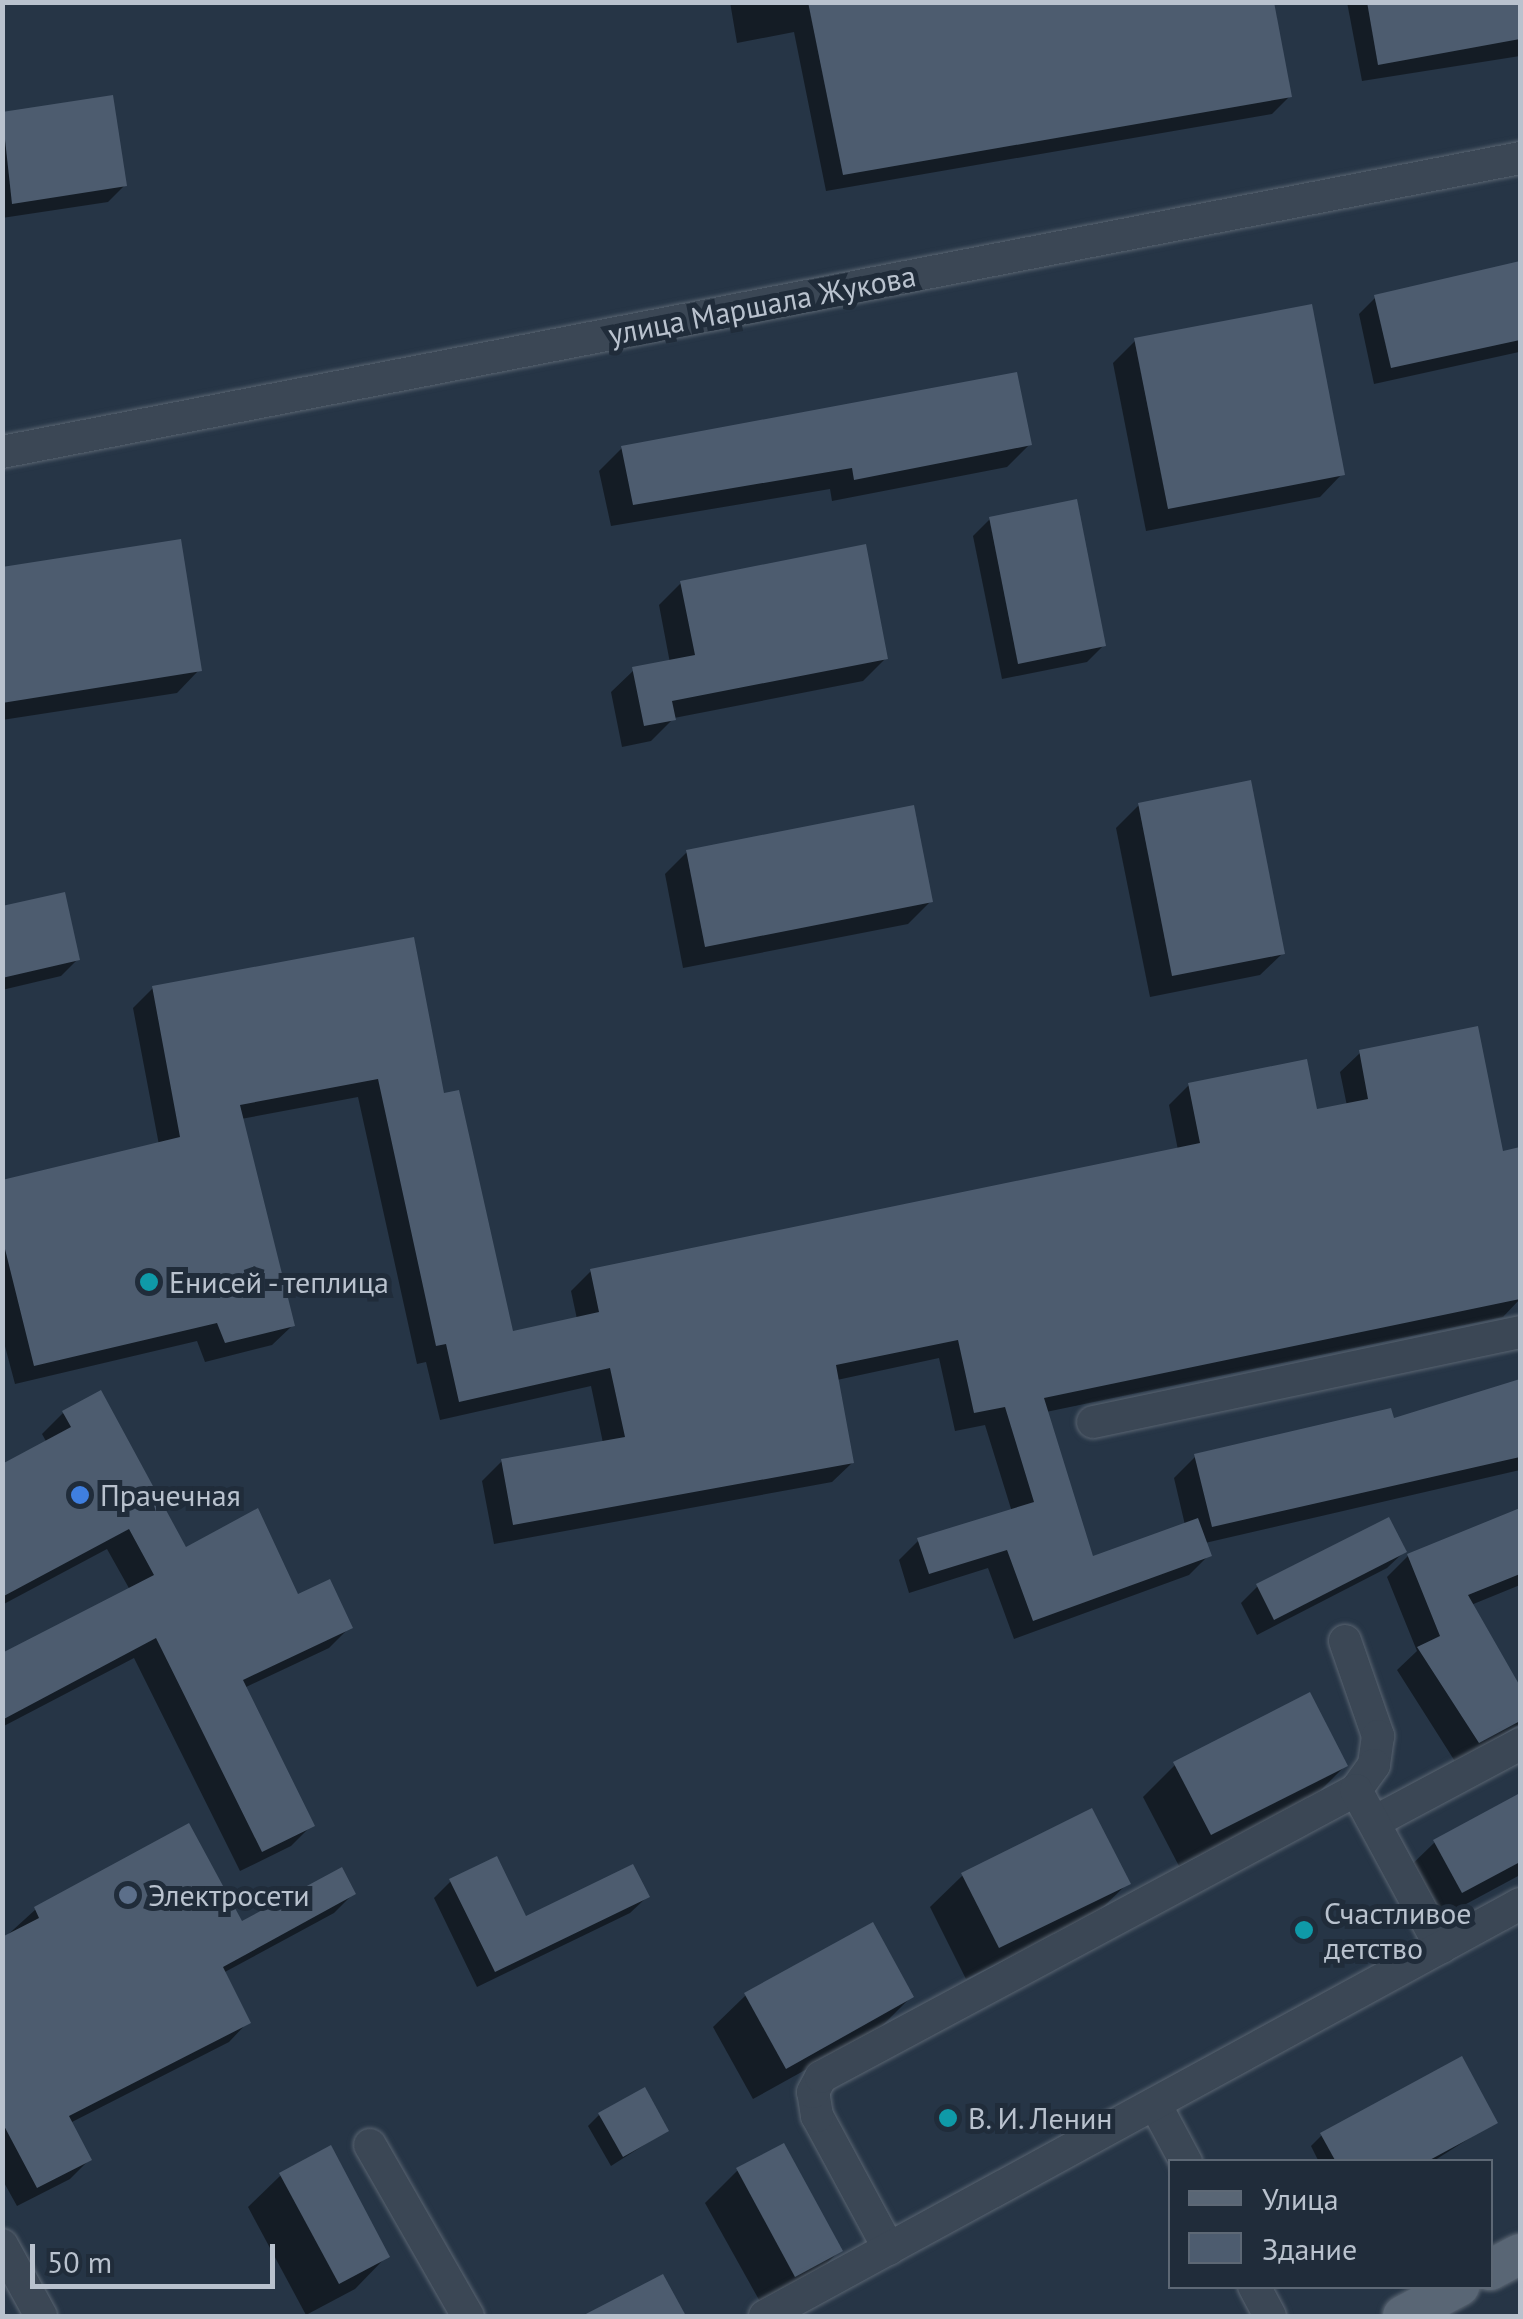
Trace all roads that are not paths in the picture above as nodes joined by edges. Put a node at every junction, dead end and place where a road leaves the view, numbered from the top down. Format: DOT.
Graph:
graph roads {
  1 [pos="1520,158"];
  2 [pos="2,452"];
  3 [pos="1520,1332"];
  4 [pos="1093,1422"];
  5 [pos="1345,1641"];
  6 [pos="1520,1744"];
  7 [pos="1356,1790"];
  8 [pos="1374,1822"];
  9 [pos="1520,1904"];
  10 [pos="1441,1947"];
  11 [pos="1155,2104"];
  12 [pos="370,2145"];
  13 [pos="1184,2159"];
  14 [pos="2,2245"];
  15 [pos="889,2249"];
  16 [pos="1520,2254"];
  17 [pos="1493,2268"];
  18 [pos="1256,2289"];
  19 [pos="1453,2289"];
  20 [pos="42,2316"];
  21 [pos="468,2316"];
  22 [pos="765,2316"];
  23 [pos="1270,2316"];
  24 [pos="1402,2316"];
  1 -- 2 [label="street, улица Маршала Жукова"];
  3 -- 4 [label="street"];
  5 -- 7 [label="street"];
  6 -- 8 [label="street"];
  7 -- 8 [label="street"];
  7 -- 15 [label="street"];
  8 -- 10 [label="street"];
  9 -- 10 [label="street"];
  10 -- 11 [label="street"];
  11 -- 13 [label="street"];
  11 -- 15 [label="street"];
  12 -- 21 [label="street"];
  14 -- 20 [label="street"];
  15 -- 22 [label="street"];
  16 -- 17 [label="main road"];
  18 -- 23 [label="street"];
  19 -- 24 [label="main road"];
}
